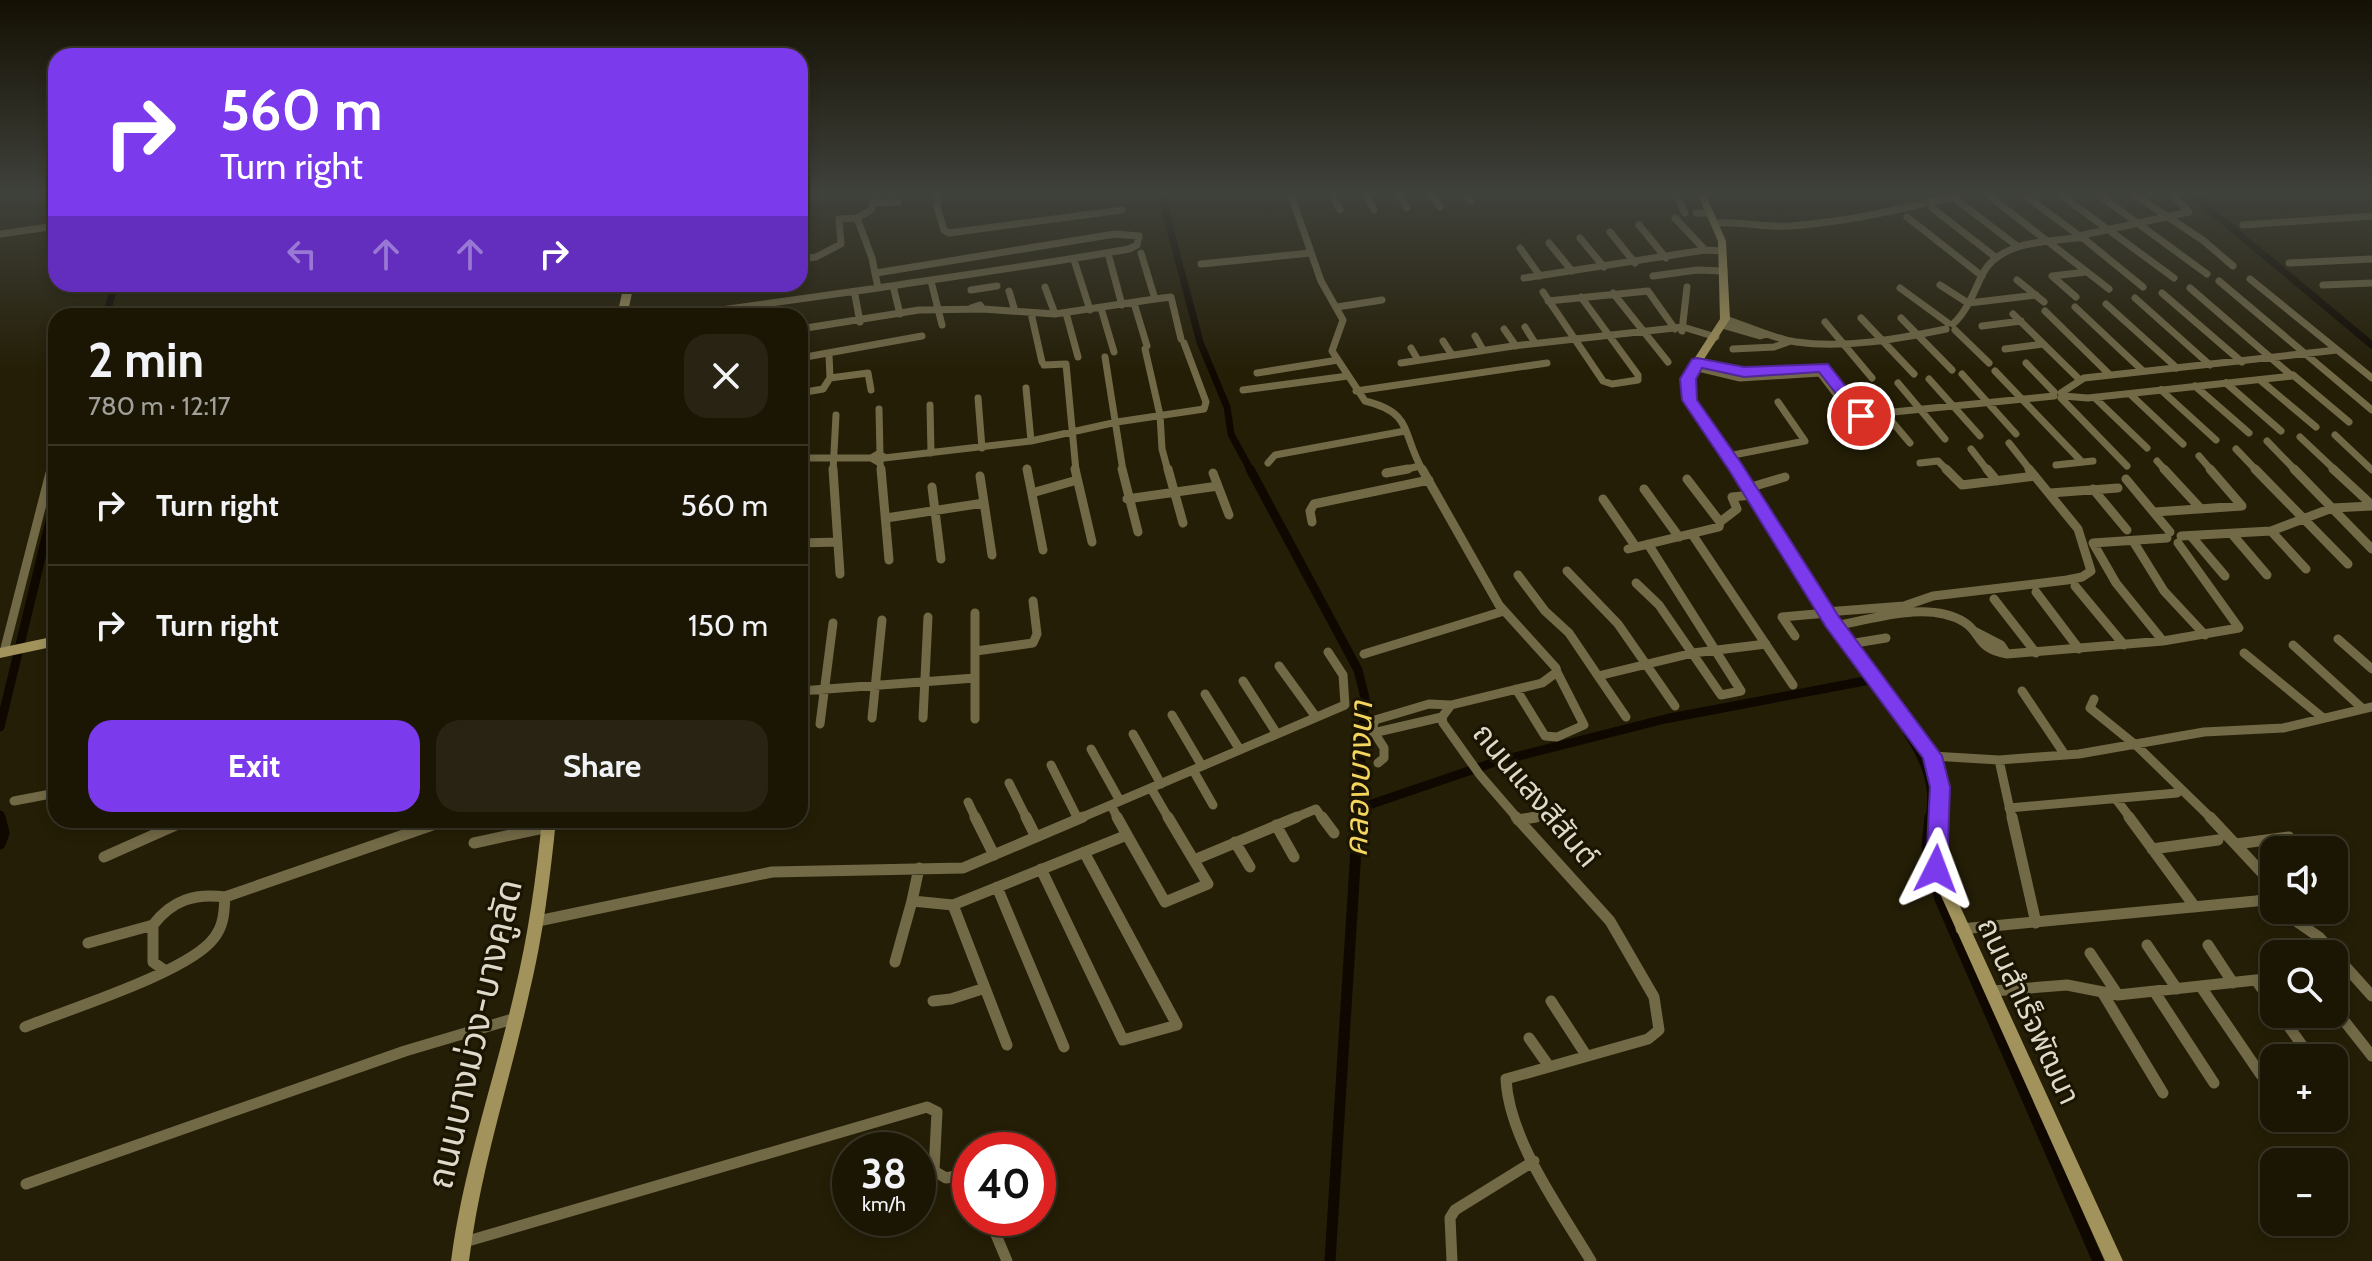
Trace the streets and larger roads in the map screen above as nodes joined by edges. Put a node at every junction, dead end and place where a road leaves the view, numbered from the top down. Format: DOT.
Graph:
graph roads {
  1 [pos="1141,253"];
  2 [pos="1311,253"];
  3 [pos="1723,253"];
  4 [pos="869,254"];
  5 [pos="993,254"];
  6 [pos="1102,254"];
  7 [pos="1303,254"];
  8 [pos="1524,254"];
  9 [pos="1558,254"];
  10 [pos="1593,254"];
  11 [pos="1628,254"];
  12 [pos="1663,254"];
  13 [pos="1688,254"];
  14 [pos="1954,254"];
  15 [pos="1991,254"];
  16 [pos="1999,254"];
  17 [pos="2064,254"];
  18 [pos="2102,254"];
  19 [pos="2142,254"];
  20 [pos="2180,254"];
  21 [pos="2219,254"];
  22 [pos="1994,256"];
  23 [pos="1109,257"];
  24 [pos="1666,258"];
  25 [pos="2372,259"];
  26 [pos="1075,263"];
  27 [pos="1635,263"];
  28 [pos="2289,263"];
  29 [pos="1201,264"];
  30 [pos="2233,266"];
  31 [pos="1604,267"];
  32 [pos="1572,271"];
  33 [pos="1724,271"];
  34 [pos="2086,272"];
  35 [pos="876,273"];
  36 [pos="2207,274"];
  37 [pos="1540,276"];
  38 [pos="1653,276"];
  39 [pos="1982,276"];
  40 [pos="1524,278"];
  41 [pos="2174,278"];
  42 [pos="2250,279"];
  43 [pos="968,280"];
  44 [pos="2017,280"];
  45 [pos="2219,281"];
  46 [pos="2372,283"];
  47 [pos="932,285"];
  48 [pos="1940,285"];
  49 [pos="2323,285"];
  50 [pos="997,286"];
  51 [pos="1045,287"];
  52 [pos="1687,287"];
  53 [pos="2143,287"];
  54 [pos="878,288"];
  55 [pos="1900,288"];
  56 [pos="2190,288"];
  57 [pos="2109,289"];
  58 [pos="894,290"];
  59 [pos="971,290"];
  60 [pos="1009,291"];
  61 [pos="1543,292"];
  62 [pos="1613,293"];
  63 [pos="2162,293"];
  64 [pos="855,295"];
  65 [pos="2036,295"];
  66 [pos="1581,297"];
  67 [pos="2076,297"];
  68 [pos="2135,298"];
  69 [pos="1155,299"];
  70 [pos="1382,300"];
  71 [pos="1548,301"];
  72 [pos="1134,303"];
  73 [pos="1968,303"];
  74 [pos="2106,304"];
  75 [pos="1122,305"];
  76 [pos="976,307"];
  77 [pos="1337,307"];
  78 [pos="2075,307"];
  79 [pos="735,308"];
  80 [pos="938,308"];
  81 [pos="1101,308"];
  82 [pos="1090,310"];
  83 [pos="1015,311"];
  84 [pos="1031,313"];
  85 [pos="1066,313"];
  86 [pos="900,314"];
  87 [pos="1055,314"];
  88 [pos="2013,314"];
  89 [pos="1861,318"];
  90 [pos="1901,318"];
  91 [pos="2021,321"];
  92 [pos="860,322"];
  93 [pos="1724,322"];
  94 [pos="1825,322"];
  95 [pos="942,325"];
  96 [pos="1950,326"];
  97 [pos="1982,326"];
  98 [pos="1525,327"];
  99 [pos="808,328"];
  100 [pos="1504,329"];
  101 [pos="1680,329"];
  102 [pos="1645,333"];
  103 [pos="1918,334"];
  104 [pos="922,336"];
  105 [pos="1475,336"];
  106 [pos="1611,336"];
  107 [pos="1714,339"];
  108 [pos="1879,339"];
  109 [pos="1574,340"];
  110 [pos="1443,341"];
  111 [pos="1789,341"];
  112 [pos="1840,342"];
  113 [pos="1535,343"];
  114 [pos="2043,344"];
  115 [pos="1516,346"];
  116 [pos="1411,348"];
  117 [pos="1733,349"];
  118 [pos="2005,349"];
  119 [pos="1483,350"];
  120 [pos="2337,350"];
  121 [pos="1114,352"];
  122 [pos="2303,353"];
  123 [pos="829,355"];
  124 [pos="1452,355"];
  125 [pos="808,357"];
  126 [pos="1078,357"];
  127 [pos="1105,357"];
  128 [pos="2272,357"];
  129 [pos="1338,360"];
  130 [pos="1418,360"];
  131 [pos="1668,362"];
  132 [pos="2242,362"];
  133 [pos="1401,363"];
  134 [pos="1547,363"];
  135 [pos="1989,363"];
  136 [pos="2026,363"];
  137 [pos="1695,365"];
  138 [pos="2210,365"];
  139 [pos="2177,368"];
  140 [pos="1952,370"];
  141 [pos="1995,371"];
  142 [pos="2143,371"];
  143 [pos="1257,373"];
  144 [pos="1914,374"];
  145 [pos="1962,374"];
  146 [pos="2110,375"];
  147 [pos="2293,375"];
  148 [pos="1348,376"];
  149 [pos="830,378"];
  150 [pos="1872,378"];
  151 [pos="2372,378"];
  152 [pos="1929,379"];
  153 [pos="2080,380"];
  154 [pos="2260,380"];
  155 [pos="1898,383"];
  156 [pos="2226,383"];
  157 [pos="1862,386"];
  158 [pos="2195,386"];
  159 [pos="1026,388"];
  160 [pos="871,390"];
  161 [pos="1243,390"];
  162 [pos="2161,390"];
  163 [pos="1356,391"];
  164 [pos="808,392"];
  165 [pos="2130,394"];
  166 [pos="2059,395"];
  167 [pos="978,398"];
  168 [pos="2095,398"];
  169 [pos="2022,399"];
  170 [pos="1778,402"];
  171 [pos="1989,403"];
  172 [pos="930,405"];
  173 [pos="1954,406"];
  174 [pos="879,409"];
  175 [pos="1920,409"];
  176 [pos="2372,410"];
  177 [pos="1884,413"];
  178 [pos="836,415"];
  179 [pos="1160,415"];
  180 [pos="1857,416"];
  181 [pos="1117,422"];
  182 [pos="2349,422"];
  183 [pos="2316,427"];
  184 [pos="1074,431"];
  185 [pos="1405,431"];
  186 [pos="2281,431"];
  187 [pos="2249,433"];
  188 [pos="2016,434"];
  189 [pos="2335,435"];
  190 [pos="1980,436"];
  191 [pos="2300,437"];
  192 [pos="1945,439"];
  193 [pos="2216,440"];
  194 [pos="1031,441"];
  195 [pos="2267,441"];
  196 [pos="1873,443"];
  197 [pos="1910,443"];
  198 [pos="2009,443"];
  199 [pos="2183,444"];
  200 [pos="982,448"];
  201 [pos="2147,448"];
  202 [pos="1971,449"];
  203 [pos="2236,449"];
  204 [pos="931,453"];
  205 [pos="1728,456"];
  206 [pos="2199,456"];
  207 [pos="808,458"];
  208 [pos="879,458"];
  209 [pos="832,459"];
  210 [pos="2093,461"];
  211 [pos="2157,461"];
  212 [pos="2082,462"];
  213 [pos="1268,463"];
  214 [pos="1920,463"];
  215 [pos="2056,465"];
  216 [pos="1420,466"];
  217 [pos="2127,466"];
  218 [pos="1027,469"];
  219 [pos="2372,470"];
  220 [pos="1213,473"];
  221 [pos="1386,473"];
  222 [pos="980,476"];
  223 [pos="2035,476"];
  224 [pos="1785,477"];
  225 [pos="1687,479"];
  226 [pos="2126,479"];
  227 [pos="1077,480"];
  228 [pos="1429,480"];
  229 [pos="1997,481"];
  230 [pos="48,482"];
  231 [pos="1218,486"];
  232 [pos="932,487"];
  233 [pos="2118,488"];
  234 [pos="1644,489"];
  235 [pos="2093,489"];
  236 [pos="1750,491"];
  237 [pos="1174,492"];
  238 [pos="1032,493"];
  239 [pos="2050,493"];
  240 [pos="1127,499"];
  241 [pos="1603,499"];
  242 [pos="984,503"];
  243 [pos="2372,506"];
  244 [pos="2332,508"];
  245 [pos="2201,509"];
  246 [pos="935,510"];
  247 [pos="2155,512"];
  248 [pos="1229,515"];
  249 [pos="2302,517"];
  250 [pos="886,518"];
  251 [pos="1312,522"];
  252 [pos="1720,522"];
  253 [pos="1183,523"];
  254 [pos="2127,530"];
  255 [pos="2271,531"];
  256 [pos="1138,532"];
  257 [pos="1692,534"];
  258 [pos="2232,534"];
  259 [pos="2169,535"];
  260 [pos="1679,537"];
  261 [pos="2184,538"];
  262 [pos="2133,541"];
  263 [pos="838,542"];
  264 [pos="1092,542"];
  265 [pos="808,543"];
  266 [pos="1648,544"];
  267 [pos="2372,549"];
  268 [pos="1043,550"];
  269 [pos="992,555"];
  270 [pos="941,559"];
  271 [pos="889,560"];
  272 [pos="2348,564"];
  273 [pos="2306,569"];
  274 [pos="1567,571"];
  275 [pos="840,574"];
  276 [pos="1518,575"];
  277 [pos="2267,575"];
  278 [pos="2225,576"];
  279 [pos="1636,583"];
  280 [pos="2075,586"];
  281 [pos="2036,592"];
  282 [pos="1994,599"];
  283 [pos="1033,601"];
  284 [pos="1504,611"];
  285 [pos="1826,612"];
  286 [pos="975,613"];
  287 [pos="928,617"];
  288 [pos="882,620"];
  289 [pos="833,623"];
  290 [pos="1835,626"];
  291 [pos="2205,635"];
  292 [pos="1795,636"];
  293 [pos="1886,638"];
  294 [pos="2338,639"];
  295 [pos="2163,641"];
  296 [pos="48,643"];
  297 [pos="1766,644"];
  298 [pos="1849,644"];
  299 [pos="2124,645"];
  300 [pos="2293,645"];
  301 [pos="2079,649"];
  302 [pos="1715,650"];
  303 [pos="976,651"];
  304 [pos="4,652"];
  305 [pos="1328,652"];
  306 [pos="1693,653"];
  307 [pos="2036,653"];
  308 [pos="2244,653"];
  309 [pos="1364,654"];
  310 [pos="1279,666"];
  311 [pos="1648,666"];
  312 [pos="2372,669"];
  313 [pos="1557,672"];
  314 [pos="1598,676"];
  315 [pos="975,678"];
  316 [pos="1243,681"];
  317 [pos="925,682"];
  318 [pos="1793,685"];
  319 [pos="875,686"];
  320 [pos="825,689"];
  321 [pos="1516,689"];
  322 [pos="808,690"];
  323 [pos="2022,691"];
  324 [pos="1205,694"];
  325 [pos="2094,699"];
  326 [pos="1451,705"];
  327 [pos="1675,706"];
  328 [pos="2367,708"];
  329 [pos="1172,715"];
  330 [pos="1316,717"];
  331 [pos="1442,717"];
  332 [pos="1626,717"];
  333 [pos="872,718"];
  334 [pos="923,718"];
  335 [pos="2323,718"];
  336 [pos="975,719"];
  337 [pos="820,724"];
  338 [pos="1373,733"];
  339 [pos="1133,734"];
  340 [pos="1277,734"];
  341 [pos="2137,742"];
  342 [pos="1091,749"];
  343 [pos="1240,750"];
  344 [pos="2065,755"];
  345 [pos="1932,756"];
  346 [pos="1999,760"];
  347 [pos="1378,763"];
  348 [pos="1051,765"];
  349 [pos="1198,768"];
  350 [pos="1009,783"];
  351 [pos="1156,786"];
  352 [pos="2177,793"];
  353 [pos="48,795"];
  354 [pos="2116,799"];
  355 [pos="14,801"];
  356 [pos="968,802"];
  357 [pos="1116,803"];
  358 [pos="1213,805"];
  359 [pos="2009,808"];
  360 [pos="1560,813"];
  361 [pos="1078,819"];
  362 [pos="1518,820"];
  363 [pos="1276,825"];
  364 [pos="169,828"];
  365 [pos="424,828"];
  366 [pos="530,828"];
  367 [pos="547,828"];
  368 [pos="1334,833"];
  369 [pos="1127,835"];
  370 [pos="1036,837"];
  371 [pos="2218,840"];
  372 [pos="2260,841"];
  373 [pos="1235,842"];
  374 [pos="474,843"];
  375 [pos="2236,844"];
  376 [pos="2152,849"];
  377 [pos="1084,852"];
  378 [pos="994,855"];
  379 [pos="104,857"];
  380 [pos="1294,857"];
  381 [pos="1194,860"];
  382 [pos="1250,867"];
  383 [pos="919,868"];
  384 [pos="1041,869"];
  385 [pos="2260,871"];
  386 [pos="997,887"];
  387 [pos="225,897"];
  388 [pos="2260,899"];
  389 [pos="912,901"];
  390 [pos="953,905"];
  391 [pos="2195,907"];
  392 [pos="538,921"];
  393 [pos="2036,923"];
  394 [pos="2300,924"];
  395 [pos="153,925"];
  396 [pos="1961,929"];
  397 [pos="88,943"];
  398 [pos="2147,945"];
  399 [pos="2208,945"];
  400 [pos="2090,953"];
  401 [pos="895,962"];
  402 [pos="164,970"];
  403 [pos="2256,980"];
  404 [pos="2260,980"];
  405 [pos="2233,983"];
  406 [pos="2260,986"];
  407 [pos="2201,987"];
  408 [pos="985,988"];
  409 [pos="2177,989"];
  410 [pos="1993,991"];
  411 [pos="2154,991"];
  412 [pos="2102,992"];
  413 [pos="2118,995"];
  414 [pos="2372,996"];
  415 [pos="933,1001"];
  416 [pos="1551,1001"];
  417 [pos="516,1018"];
  418 [pos="2348,1026"];
  419 [pos="25,1027"];
  420 [pos="1529,1038"];
  421 [pos="1007,1045"];
  422 [pos="1064,1047"];
  423 [pos="1586,1055"];
  424 [pos="2372,1056"];
  425 [pos="1548,1065"];
  426 [pos="2260,1074"];
  427 [pos="2214,1083"];
  428 [pos="2163,1093"];
  429 [pos="1534,1161"];
  430 [pos="952,1176"];
  431 [pos="26,1184"];
  432 [pos="997,1236"];
  433 [pos="461,1243"];
  434 [pos="460,1261"];
  435 [pos="1007,1261"];
  436 [pos="1452,1261"];
  437 [pos="1591,1261"];
  438 [pos="2114,1261"];
  1 -- 69 [label="street"];
  2 -- 77 [label="street"];
  3 -- 33 [label="street"];
  4 -- 35 [label="street"];
  5 -- 35 [label="street"];
  6 -- 54 [label="street"];
  7 -- 29 [label="street"];
  8 -- 37 [label="street"];
  9 -- 32 [label="street"];
  10 -- 31 [label="street"];
  11 -- 27 [label="street"];
  12 -- 24 [label="street"];
  13 -- 24 [label="street"];
  14 -- 39 [label="street"];
  15 -- 22 [label="street"];
  16 -- 22 [label="street"];
  17 -- 34 [label="street"];
  18 -- 53 [label="street"];
  19 -- 41 [label="street"];
  20 -- 36 [label="street"];
  21 -- 30 [label="street"];
  22 -- 39 [label="street"];
  23 -- 75 [label="street"];
  24 -- 27 [label="street"];
  25 -- 28 [label="street"];
  26 -- 82 [label="street"];
  27 -- 31 [label="street"];
  31 -- 32 [label="street"];
  32 -- 37 [label="street"];
  33 -- 38 [label="street"];
  33 -- 93 [label="street"];
  34 -- 57 [label="street"];
  34 -- 67 [label="street"];
  35 -- 54 [label="street"];
  37 -- 40 [label="street"];
  39 -- 73 [label="street"];
  42 -- 120 [label="street"];
  43 -- 59 [label="street"];
  44 -- 65 [label="street"];
  45 -- 122 [label="street"];
  46 -- 49 [label="street"];
  47 -- 80 [label="street"];
  48 -- 73 [label="street"];
  50 -- 59 [label="street"];
  51 -- 87 [label="street"];
  52 -- 101 [label="street"];
  54 -- 79 [label="street"];
  55 -- 96 [label="street"];
  56 -- 128 [label="street"];
  58 -- 86 [label="street"];
  59 -- 76 [label="street"];
  60 -- 83 [label="street"];
  61 -- 71 [label="street"];
  62 -- 66 [label="street"];
  62 -- 101 [label="street"];
  62 -- 102 [label="street"];
  63 -- 132 [label="street"];
  64 -- 92 [label="street"];
  65 -- 73 [label="street"];
  65 -- 146 [label="street"];
  66 -- 71 [label="street"];
  66 -- 106 [label="street"];
  68 -- 138 [label="street"];
  69 -- 72 [label="street"];
  69 -- 179 [label="street"];
  70 -- 77 [label="street"];
  71 -- 109 [label="street"];
  72 -- 75 [label="street"];
  72 -- 179 [label="street"];
  73 -- 96 [label="street"];
  74 -- 139 [label="street"];
  75 -- 81 [label="street"];
  76 -- 80 [label="street"];
  76 -- 83 [label="street"];
  77 -- 129 [label="street"];
  78 -- 142 [label="street"];
  80 -- 86 [label="street"];
  80 -- 95 [label="street"];
  81 -- 82 [label="street"];
  81 -- 121 [label="street"];
  82 -- 85 [label="street"];
  83 -- 84 [label="street"];
  84 -- 87 [label="street"];
  84 -- 184 [label="street"];
  85 -- 87 [label="street"];
  85 -- 126 [label="street"];
  86 -- 92 [label="street"];
  88 -- 91 [label="street"];
  89 -- 108 [label="street"];
  90 -- 103 [label="street"];
  91 -- 97 [label="street"];
  91 -- 114 [label="street"];
  92 -- 99 [label="street"];
  93 -- 107 [label="street"];
  93 -- 111 [label="street"];
  94 -- 112 [label="street"];
  96 -- 103 [label="street"];
  96 -- 135 [label="street"];
  98 -- 113 [label="street"];
  100 -- 115 [label="street"];
  101 -- 102 [label="street"];
  101 -- 107 [label="street"];
  102 -- 106 [label="street"];
  102 -- 131 [label="street"];
  103 -- 108 [label="street"];
  103 -- 140 [label="street"];
  104 -- 123 [label="street"];
  105 -- 119 [label="street"];
  106 -- 109 [label="street"];
  106 -- 109 [label="street"];
  107 -- 137 [label="street"];
  108 -- 112 [label="street"];
  108 -- 144 [label="street"];
  109 -- 113 [label="street"];
  110 -- 124 [label="street"];
  111 -- 112 [label="street"];
  111 -- 117 [label="street"];
  112 -- 150 [label="street"];
  113 -- 115 [label="street"];
  114 -- 118 [label="street"];
  114 -- 153 [label="street"];
  115 -- 119 [label="street"];
  116 -- 130 [label="street"];
  119 -- 124 [label="street"];
  120 -- 122 [label="street"];
  120 -- 151 [label="street"];
  122 -- 128 [label="street"];
  122 -- 176 [label="street"];
  123 -- 125 [label="street"];
  123 -- 149 [label="street"];
  124 -- 130 [label="street"];
  127 -- 181 [label="street"];
  128 -- 132 [label="street"];
  128 -- 147 [label="street"];
  129 -- 143 [label="street"];
  129 -- 148 [label="street"];
  130 -- 133 [label="street"];
  132 -- 138 [label="street"];
  134 -- 163 [label="street"];
  136 -- 166 [label="street"];
  137 -- 180 [label="street"];
  137 -- 205 [label="street, ถนนสำเร็จพัฒนา"];
  138 -- 139 [label="street"];
  139 -- 142 [label="street"];
  141 -- 169 [label="street"];
  142 -- 146 [label="street"];
  145 -- 171 [label="street"];
  146 -- 153 [label="street"];
  147 -- 154 [label="street"];
  147 -- 182 [label="street"];
  148 -- 161 [label="street"];
  148 -- 163 [label="street"];
  149 -- 160 [label="street"];
  149 -- 164 [label="street"];
  152 -- 173 [label="street"];
  153 -- 166 [label="street"];
  154 -- 156 [label="street"];
  154 -- 183 [label="street"];
  155 -- 175 [label="street"];
  156 -- 158 [label="street"];
  156 -- 186 [label="street"];
  157 -- 177 [label="street"];
  158 -- 162 [label="street"];
  158 -- 187 [label="street"];
  159 -- 194 [label="street"];
  162 -- 165 [label="street"];
  162 -- 193 [label="street"];
  163 -- 185 [label="street"];
  165 -- 168 [label="street"];
  165 -- 199 [label="street"];
  166 -- 168 [label="street"];
  166 -- 169 [label="street"];
  166 -- 217 [label="street"];
  167 -- 200 [label="street"];
  168 -- 201 [label="street"];
  169 -- 171 [label="street"];
  169 -- 212 [label="street"];
  170 -- 205 [label="street"];
  171 -- 173 [label="street"];
  171 -- 188 [label="street"];
  172 -- 204 [label="street"];
  173 -- 175 [label="street"];
  173 -- 190 [label="street"];
  174 -- 208 [label="street"];
  175 -- 177 [label="street"];
  175 -- 192 [label="street"];
  177 -- 180 [label="street"];
  177 -- 197 [label="street"];
  178 -- 209 [label="street"];
  179 -- 181 [label="street"];
  179 -- 237 [label="street"];
  180 -- 196 [label="street"];
  181 -- 184 [label="street"];
  181 -- 240 [label="street"];
  184 -- 194 [label="street"];
  184 -- 227 [label="street"];
  185 -- 213 [label="street"];
  185 -- 216 [label="street"];
  189 -- 219 [label="street"];
  191 -- 243 [label="street"];
  194 -- 200 [label="street"];
  195 -- 244 [label="street"];
  198 -- 223 [label="street"];
  200 -- 204 [label="street"];
  202 -- 229 [label="street"];
  203 -- 249 [label="street"];
  204 -- 208 [label="street"];
  205 -- 236 [label="street, ถนนสำเร็จพัฒนา"];
  206 -- 245 [label="street"];
  207 -- 209 [label="street"];
  208 -- 209 [label="street"];
  208 -- 250 [label="street"];
  209 -- 263 [label="street"];
  210 -- 212 [label="street"];
  211 -- 245 [label="street"];
  212 -- 215 [label="street"];
  214 -- 229 [label="street"];
  216 -- 221 [label="street"];
  216 -- 228 [label="street"];
  218 -- 238 [label="street"];
  220 -- 231 [label="street"];
  222 -- 242 [label="street"];
  223 -- 229 [label="street"];
  223 -- 239 [label="street"];
  224 -- 236 [label="street"];
  225 -- 252 [label="street"];
  226 -- 247 [label="street"];
  227 -- 238 [label="street"];
  227 -- 264 [label="street"];
  228 -- 251 [label="street"];
  228 -- 284 [label="street"];
  230 -- 304 [label="street"];
  231 -- 237 [label="street"];
  231 -- 248 [label="street"];
  232 -- 246 [label="street"];
  233 -- 235 [label="street"];
  234 -- 260 [label="street"];
  235 -- 239 [label="street"];
  235 -- 254 [label="street"];
  236 -- 252 [label="street"];
  236 -- 285 [label="street, ถนนสำเร็จพัฒนา"];
  237 -- 240 [label="street"];
  237 -- 253 [label="street"];
  238 -- 268 [label="street"];
  239 -- 285 [label="street"];
  240 -- 256 [label="street"];
  241 -- 266 [label="street"];
  242 -- 246 [label="street"];
  242 -- 269 [label="street"];
  243 -- 244 [label="street"];
  244 -- 249 [label="street"];
  244 -- 267 [label="street"];
  245 -- 247 [label="street"];
  246 -- 250 [label="street"];
  246 -- 270 [label="street"];
  247 -- 259 [label="street"];
  249 -- 255 [label="street"];
  249 -- 272 [label="street"];
  250 -- 271 [label="street"];
  252 -- 257 [label="street"];
  255 -- 258 [label="street"];
  255 -- 273 [label="street"];
  257 -- 260 [label="street"];
  257 -- 297 [label="street"];
  258 -- 261 [label="street"];
  258 -- 277 [label="street"];
  259 -- 261 [label="street"];
  259 -- 262 [label="street"];
  260 -- 266 [label="street"];
  261 -- 278 [label="street"];
  261 -- 291 [label="street"];
  262 -- 291 [label="street"];
  262 -- 295 [label="street"];
  263 -- 265 [label="street"];
  263 -- 275 [label="street"];
  266 -- 302 [label="street"];
  274 -- 311 [label="street"];
  276 -- 314 [label="street"];
  279 -- 306 [label="street"];
  280 -- 299 [label="street"];
  281 -- 301 [label="street"];
  282 -- 307 [label="street"];
  283 -- 303 [label="street"];
  284 -- 309 [label="street"];
  284 -- 313 [label="street"];
  285 -- 290 [label="street, ถนนสำเร็จพัฒนา"];
  285 -- 292 [label="street"];
  286 -- 303 [label="street"];
  287 -- 317 [label="street"];
  288 -- 319 [label="street"];
  289 -- 320 [label="street"];
  290 -- 298 [label="street, ถนนสำเร็จพัฒนา"];
  290 -- 307 [label="street"];
  291 -- 295 [label="street"];
  293 -- 298 [label="street"];
  294 -- 312 [label="street"];
  295 -- 299 [label="street"];
  296 -- 304 [label="street"];
  297 -- 302 [label="street"];
  297 -- 318 [label="street"];
  298 -- 345 [label="street, ถนนสำเร็จพัฒนา"];
  299 -- 301 [label="street"];
  300 -- 328 [label="street"];
  301 -- 307 [label="street"];
  302 -- 306 [label="street"];
  302 -- 306 [label="street"];
  303 -- 315 [label="street"];
  305 -- 330 [label="street"];
  306 -- 311 [label="street"];
  308 -- 335 [label="street"];
  310 -- 330 [label="street"];
  311 -- 314 [label="street"];
  311 -- 327 [label="street"];
  313 -- 321 [label="street, ถนนแสงสีสันต์"];
  313 -- 321 [label="street"];
  314 -- 332 [label="street"];
  315 -- 317 [label="street"];
  315 -- 336 [label="street"];
  316 -- 340 [label="street"];
  317 -- 319 [label="street"];
  317 -- 334 [label="street"];
  319 -- 320 [label="street"];
  319 -- 333 [label="street"];
  320 -- 322 [label="street"];
  320 -- 337 [label="street"];
  321 -- 326 [label="street, ถนนแสงสีสันต์"];
  323 -- 344 [label="street"];
  324 -- 343 [label="street"];
  325 -- 341 [label="street"];
  326 -- 331 [label="street, ถนนแสงสีสันต์"];
  326 -- 338 [label="street"];
  328 -- 335 [label="street"];
  329 -- 349 [label="street"];
  330 -- 340 [label="street"];
  331 -- 338 [label="street"];
  331 -- 362 [label="street, ถนนแสงสีสันต์"];
  335 -- 341 [label="street"];
  338 -- 347 [label="street"];
  339 -- 351 [label="street"];
  340 -- 343 [label="street"];
  341 -- 344 [label="street"];
  341 -- 375 [label="street"];
  342 -- 357 [label="street"];
  343 -- 349 [label="street"];
  344 -- 346 [label="street"];
  345 -- 346 [label="street"];
  345 -- 396 [label="street, ถนนสำเร็จพัฒนา"];
  346 -- 359 [label="street"];
  348 -- 361 [label="street"];
  349 -- 351 [label="street"];
  349 -- 358 [label="street"];
  350 -- 370 [label="street"];
  351 -- 357 [label="street"];
  351 -- 381 [label="street"];
  352 -- 354 [label="street"];
  353 -- 355 [label="street"];
  354 -- 359 [label="street"];
  354 -- 376 [label="street"];
  356 -- 378 [label="street"];
  357 -- 361 [label="street"];
  357 -- 369 [label="street"];
  359 -- 393 [label="street"];
  360 -- 362 [label="street"];
  361 -- 370 [label="street"];
  362 -- 423 [label="street, ถนนแสงสีสันต์"];
  363 -- 368 [label="street"];
  363 -- 373 [label="street"];
  363 -- 380 [label="street"];
  364 -- 379 [label="street"];
  365 -- 387 [label="street"];
  366 -- 374 [label="street"];
  367 -- 392 [label="street, ถนนบางม่วง-บางคูลัด"];
  369 -- 377 [label="street"];
  369 -- 381 [label="street"];
  370 -- 378 [label="street"];
  371 -- 376 [label="street"];
  372 -- 375 [label="street"];
  373 -- 381 [label="street"];
  373 -- 382 [label="street"];
  375 -- 385 [label="street"];
  376 -- 391 [label="street"];
  377 -- 384 [label="street"];
  377 -- 384 [label="street"];
  378 -- 383 [label="street"];
  383 -- 389 [label="street"];
  383 -- 392 [label="street"];
  384 -- 386 [label="street"];
  386 -- 390 [label="street"];
  386 -- 422 [label="street"];
  387 -- 395 [label="street"];
  387 -- 402 [label="street"];
  388 -- 391 [label="street"];
  389 -- 390 [label="street"];
  389 -- 401 [label="street"];
  390 -- 408 [label="street"];
  391 -- 393 [label="street"];
  392 -- 417 [label="street, ถนนบางม่วง-บางคูลัด"];
  393 -- 396 [label="street"];
  394 -- 414 [label="street"];
  395 -- 397 [label="street"];
  395 -- 402 [label="street"];
  396 -- 410 [label="street, ถนนสำเร็จพัฒนา"];
  398 -- 409 [label="street"];
  399 -- 405 [label="street"];
  400 -- 413 [label="street"];
  402 -- 419 [label="street"];
  403 -- 404 [label="street"];
  403 -- 405 [label="street"];
  403 -- 406 [label="street"];
  405 -- 407 [label="street"];
  407 -- 409 [label="street"];
  407 -- 426 [label="street"];
  408 -- 415 [label="street"];
  408 -- 421 [label="street"];
  409 -- 411 [label="street"];
  410 -- 412 [label="street"];
  410 -- 438 [label="street, ถนนสำเร็จพัฒนา"];
  411 -- 413 [label="street"];
  411 -- 427 [label="street"];
  412 -- 413 [label="street"];
  412 -- 428 [label="street"];
  416 -- 423 [label="street"];
  417 -- 431 [label="street"];
  417 -- 433 [label="street, ถนนบางม่วง-บางคูลัด"];
  418 -- 424 [label="street"];
  420 -- 425 [label="street"];
  423 -- 425 [label="street, ถนนแสงสีสันต์"];
  425 -- 429 [label="street, ถนนแสงสีสันต์"];
  429 -- 436 [label="street"];
  429 -- 437 [label="street, ถนนแสงสีสันต์"];
  430 -- 433 [label="street"];
  432 -- 435 [label="street"];
  433 -- 434 [label="street, ถนนบางม่วง-บางคูลัด"];
}
